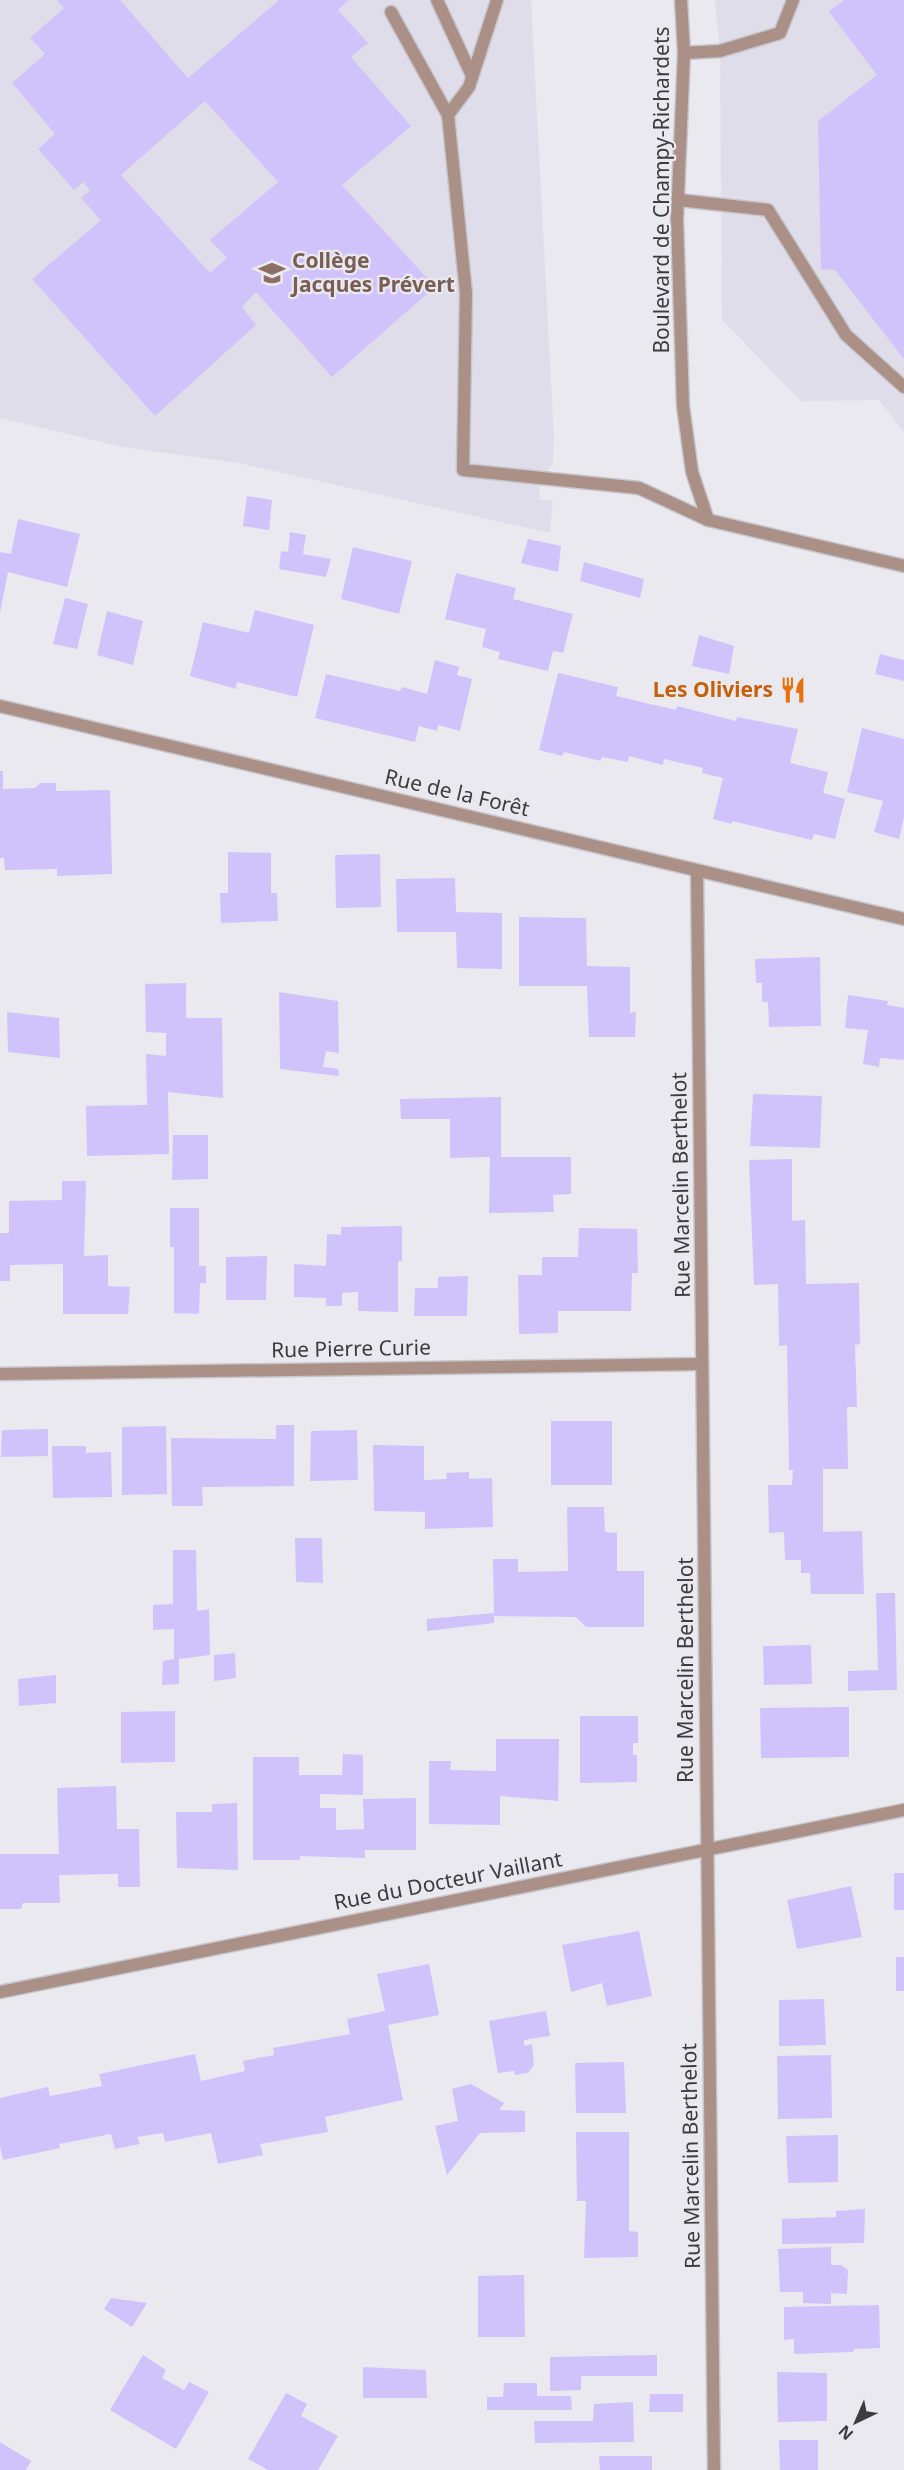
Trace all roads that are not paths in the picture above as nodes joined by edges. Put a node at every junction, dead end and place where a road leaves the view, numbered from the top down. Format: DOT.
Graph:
graph roads {
  1 [pos="437,0"];
  2 [pos="497,0"];
  3 [pos="681,0"];
  4 [pos="793,0"];
  5 [pos="391,12"];
  6 [pos="684,53"];
  7 [pos="472,76"];
  8 [pos="448,115"];
  9 [pos="679,200"];
  10 [pos="904,387"];
  11 [pos="708,520"];
  12 [pos="904,566"];
  13 [pos="0,706"];
  14 [pos="697,871"];
  15 [pos="904,919"];
  16 [pos="702,1364"];
  17 [pos="0,1374"];
  18 [pos="904,1809"];
  19 [pos="705,1850"];
  20 [pos="0,1992"];
  21 [pos="714,2470"];
  1 -- 7 [label="street"];
  2 -- 7 [label="street"];
  3 -- 6 [label="street, Boulevard de Champy-Richardets"];
  4 -- 6 [label="street"];
  5 -- 8 [label="street"];
  6 -- 9 [label="street, Boulevard de Champy-Richardets"];
  7 -- 8 [label="street"];
  8 -- 11 [label="street"];
  9 -- 10 [label="street"];
  9 -- 11 [label="street, Boulevard de Champy-Richardets"];
  11 -- 12 [label="street"];
  13 -- 14 [label="street, Rue de la Forêt"];
  14 -- 15 [label="street, Rue de la Forêt"];
  14 -- 16 [label="street, Rue Marcelin Berthelot"];
  16 -- 17 [label="street, Rue Pierre Curie"];
  16 -- 19 [label="street, Rue Marcelin Berthelot"];
  18 -- 19 [label="street, Rue du Docteur Vaillant"];
  19 -- 20 [label="street, Rue du Docteur Vaillant"];
  19 -- 21 [label="street, Rue Marcelin Berthelot"];
}
